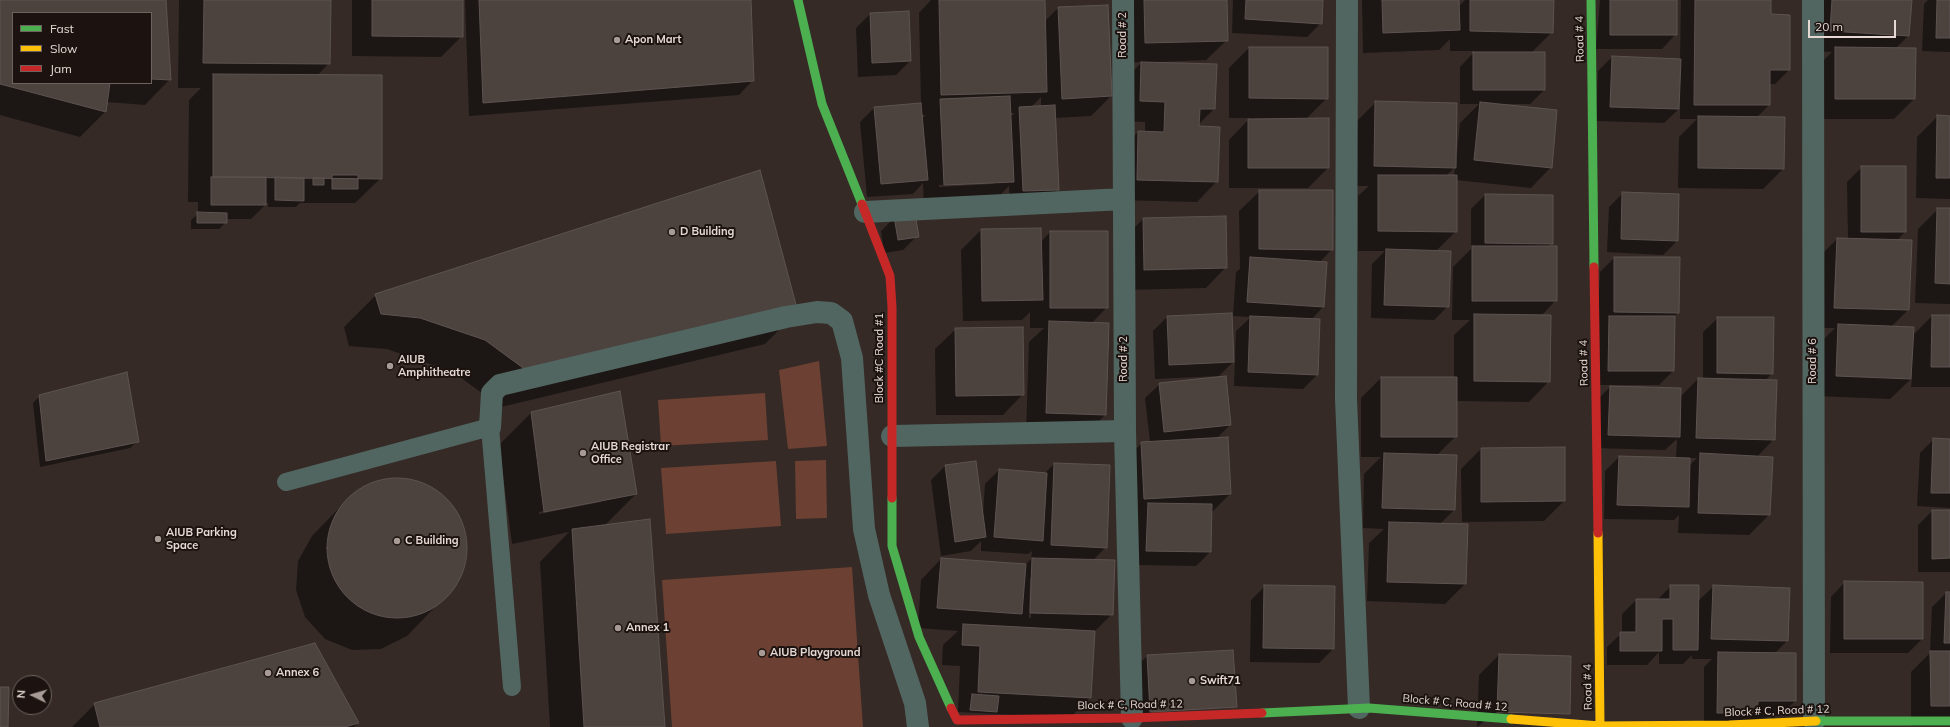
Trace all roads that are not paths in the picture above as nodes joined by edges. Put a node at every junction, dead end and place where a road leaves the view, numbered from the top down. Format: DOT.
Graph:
graph roads {
  1 [pos="798,0"];
  2 [pos="1123,0"];
  3 [pos="1347,0"];
  4 [pos="1591,0"];
  5 [pos="1813,0"];
  6 [pos="1124,199"];
  7 [pos="865,212"];
  8 [pos="490,427"];
  9 [pos="1124,431"];
  10 [pos="892,436"];
  11 [pos="286,482"];
  12 [pos="512,687"];
  13 [pos="1359,708"];
  14 [pos="1132,718"];
  15 [pos="957,720"];
  16 [pos="1814,721"];
  17 [pos="1950,721"];
  18 [pos="1600,726"];
  19 [pos="1729,726"];
  20 [pos="918,727"];
  1 -- 7 [label="street, Block #C Road #1"];
  2 -- 6 [label="street, Road # 2"];
  3 -- 13 [label="street"];
  4 -- 18 [label="street, Road # 4"];
  5 -- 16 [label="street, Road # 6"];
  6 -- 7 [label="street"];
  6 -- 9 [label="street, Road # 2"];
  7 -- 10 [label="street, Block #C Road #1"];
  8 -- 11 [label="lane"];
  8 -- 12 [label="lane"];
  8 -- 20 [label="street"];
  9 -- 10 [label="street"];
  9 -- 14 [label="street, Road # 2"];
  10 -- 15 [label="street, Block #C Road #1"];
  13 -- 14 [label="street, Block # C, Road # 12"];
  13 -- 18 [label="street, Block # C, Road # 12"];
  14 -- 15 [label="street, Block # C, Road # 12"];
  16 -- 17 [label="street, Block # C, Road # 12"];
  16 -- 19 [label="street, Block # C, Road # 12"];
  18 -- 19 [label="street, Block # C, Road # 12"];
}
